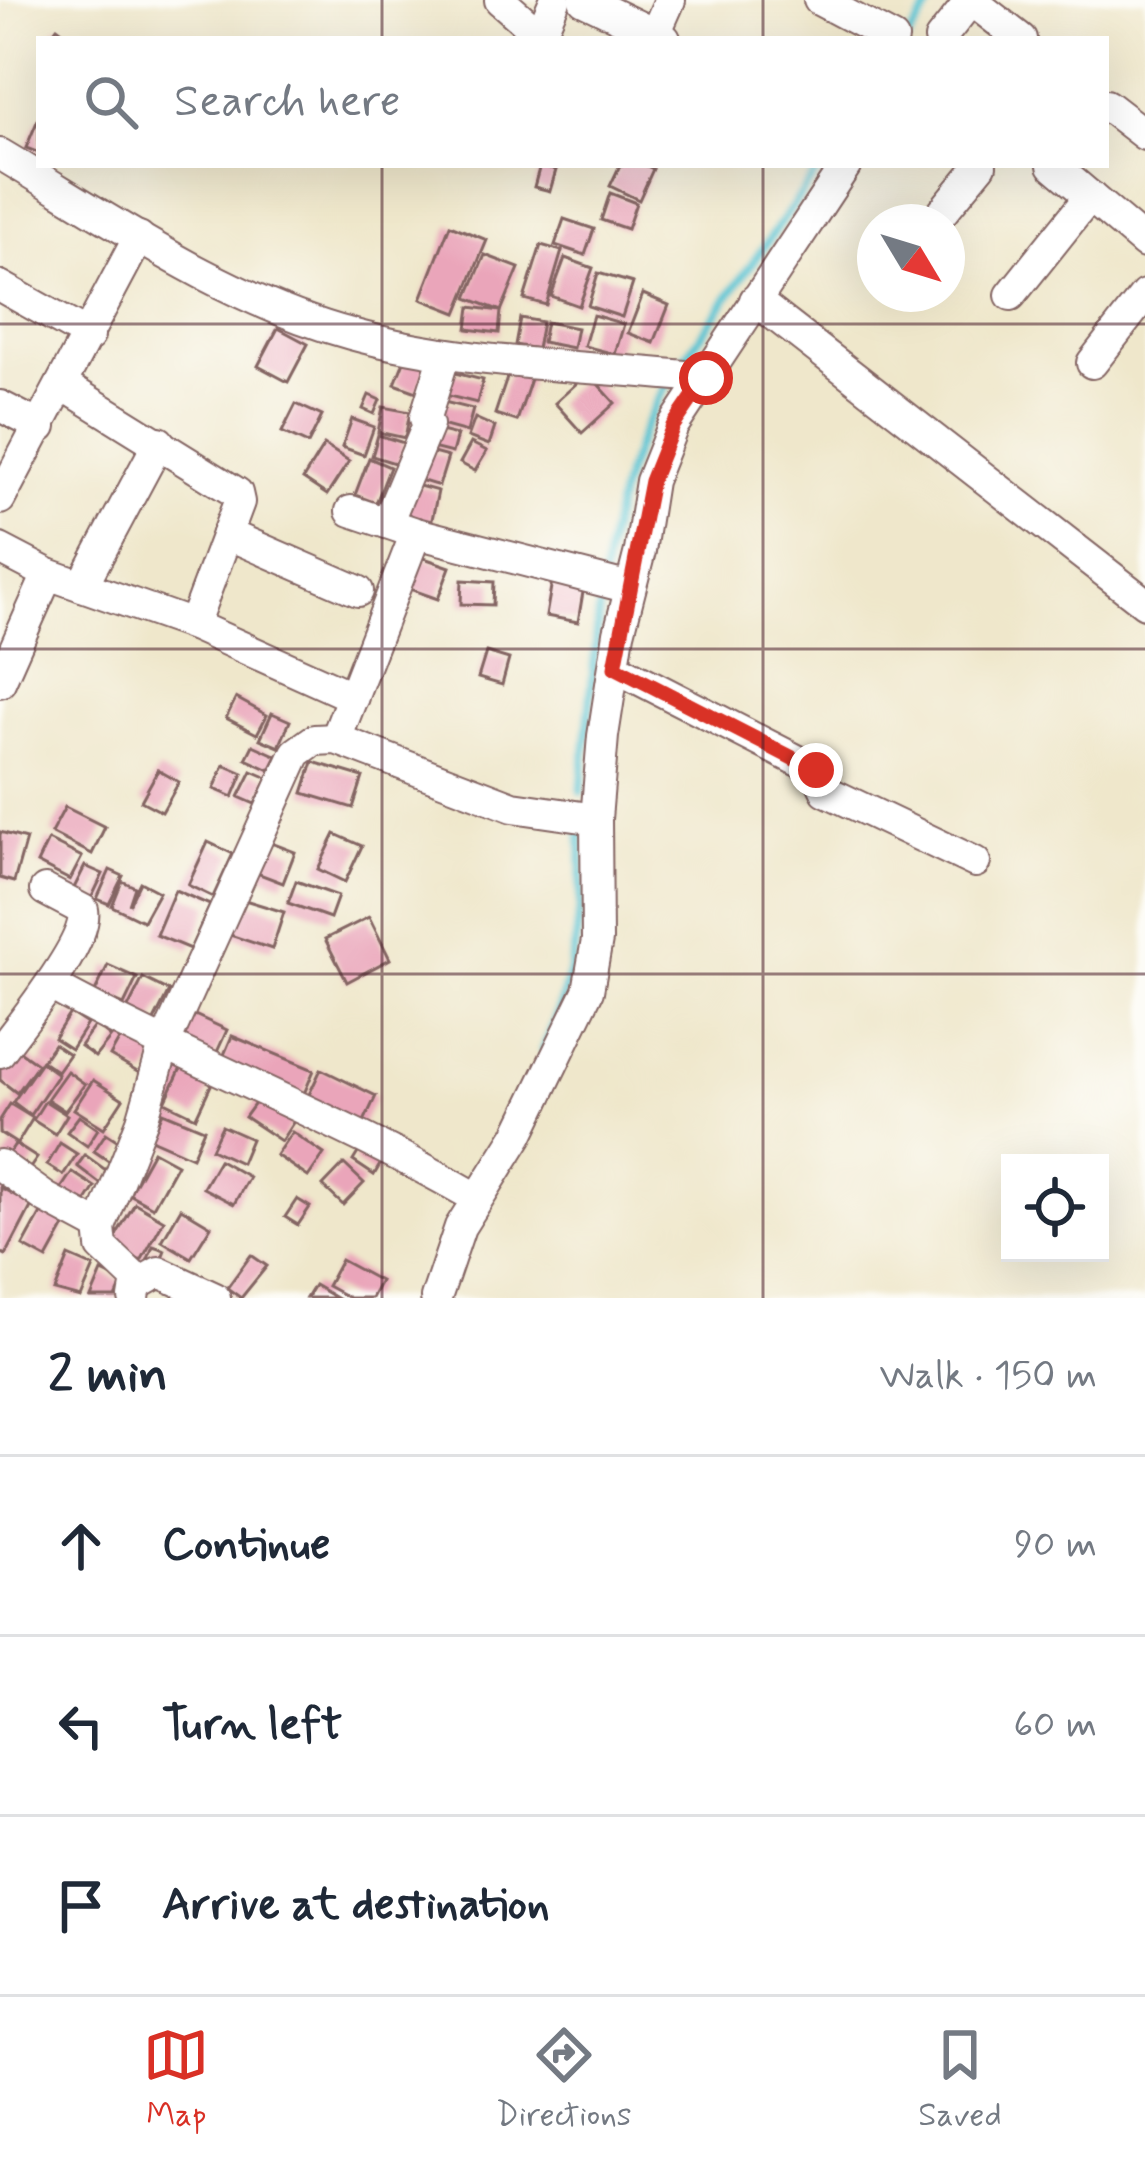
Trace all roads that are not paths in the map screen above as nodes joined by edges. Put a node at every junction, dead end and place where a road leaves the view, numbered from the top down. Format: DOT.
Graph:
graph roads {
  1 [pos="500,0"];
  2 [pos="555,0"];
  3 [pos="584,0"];
  4 [pos="670,0"];
  5 [pos="819,0"];
  6 [pos="971,0"];
  7 [pos="541,36"];
  8 [pos="542,36"];
  9 [pos="658,36"];
  10 [pos="660,36"];
  11 [pos="886,36"];
  12 [pos="942,36"];
  13 [pos="1017,36"];
  14 [pos="1109,107"];
  15 [pos="1145,135"];
  16 [pos="0,154"];
  17 [pos="844,168"];
  18 [pos="979,168"];
  19 [pos="1057,168"];
  20 [pos="1090,196"];
  21 [pos="949,204"];
  22 [pos="139,237"];
  23 [pos="1145,243"];
  24 [pos="0,286"];
  25 [pos="1011,295"];
  26 [pos="1145,295"];
  27 [pos="755,300"];
  28 [pos="88,336"];
  29 [pos="446,354"];
  30 [pos="1092,363"];
  31 [pos="706,378"];
  32 [pos="63,385"];
  33 [pos="0,406"];
  34 [pos="41,428"];
  35 [pos="159,442"];
  36 [pos="0,499"];
  37 [pos="351,511"];
  38 [pos="402,528"];
  39 [pos="227,533"];
  40 [pos="0,549"];
  41 [pos="48,574"];
  42 [pos="613,584"];
  43 [pos="82,586"];
  44 [pos="358,591"];
  45 [pos="1145,603"];
  46 [pos="193,625"];
  47 [pos="615,667"];
  48 [pos="0,682"];
  49 [pos="352,697"];
  50 [pos="336,740"];
  51 [pos="596,819"];
  52 [pos="975,862"];
  53 [pos="45,890"];
  54 [pos="50,985"];
  55 [pos="164,1045"];
  56 [pos="0,1052"];
  57 [pos="0,1165"];
  58 [pos="468,1193"];
  59 [pos="100,1227"];
  60 [pos="136,1291"];
  61 [pos="214,1298"];
  62 [pos="436,1298"];
  1 -- 7 [label="street"];
  2 -- 8 [label="street"];
  3 -- 9 [label="street"];
  4 -- 10 [label="street"];
  5 -- 11 [label="street"];
  6 -- 12 [label="street"];
  6 -- 13 [label="street"];
  14 -- 15 [label="street"];
  16 -- 22 [label="street"];
  17 -- 27 [label="street"];
  18 -- 21 [label="street"];
  19 -- 20 [label="street"];
  20 -- 23 [label="street"];
  20 -- 25 [label="street"];
  22 -- 28 [label="street"];
  22 -- 29 [label="street"];
  24 -- 28 [label="street"];
  26 -- 30 [label="street"];
  27 -- 31 [label="street"];
  27 -- 45 [label="street"];
  28 -- 32 [label="street"];
  29 -- 31 [label="street"];
  29 -- 38 [label="street"];
  31 -- 42 [label="street"];
  32 -- 34 [label="street"];
  32 -- 35 [label="street"];
  33 -- 34 [label="street"];
  34 -- 36 [label="street"];
  35 -- 39 [label="street"];
  35 -- 43 [label="street"];
  37 -- 38 [label="street"];
  38 -- 42 [label="street"];
  38 -- 49 [label="street"];
  39 -- 44 [label="street"];
  39 -- 46 [label="street"];
  40 -- 41 [label="street"];
  41 -- 43 [label="street"];
  41 -- 48 [label="street"];
  42 -- 47 [label="street"];
  43 -- 46 [label="street"];
  46 -- 49 [label="street"];
  47 -- 51 [label="street"];
  47 -- 52 [label="street"];
  49 -- 50 [label="street"];
  50 -- 51 [label="street"];
  50 -- 55 [label="street"];
  51 -- 58 [label="street"];
  53 -- 54 [label="street"];
  54 -- 55 [label="street"];
  54 -- 56 [label="street"];
  55 -- 58 [label="street"];
  55 -- 59 [label="street"];
  57 -- 59 [label="street"];
  58 -- 62 [label="street"];
  59 -- 60 [label="street"];
  60 -- 61 [label="street"];
}
